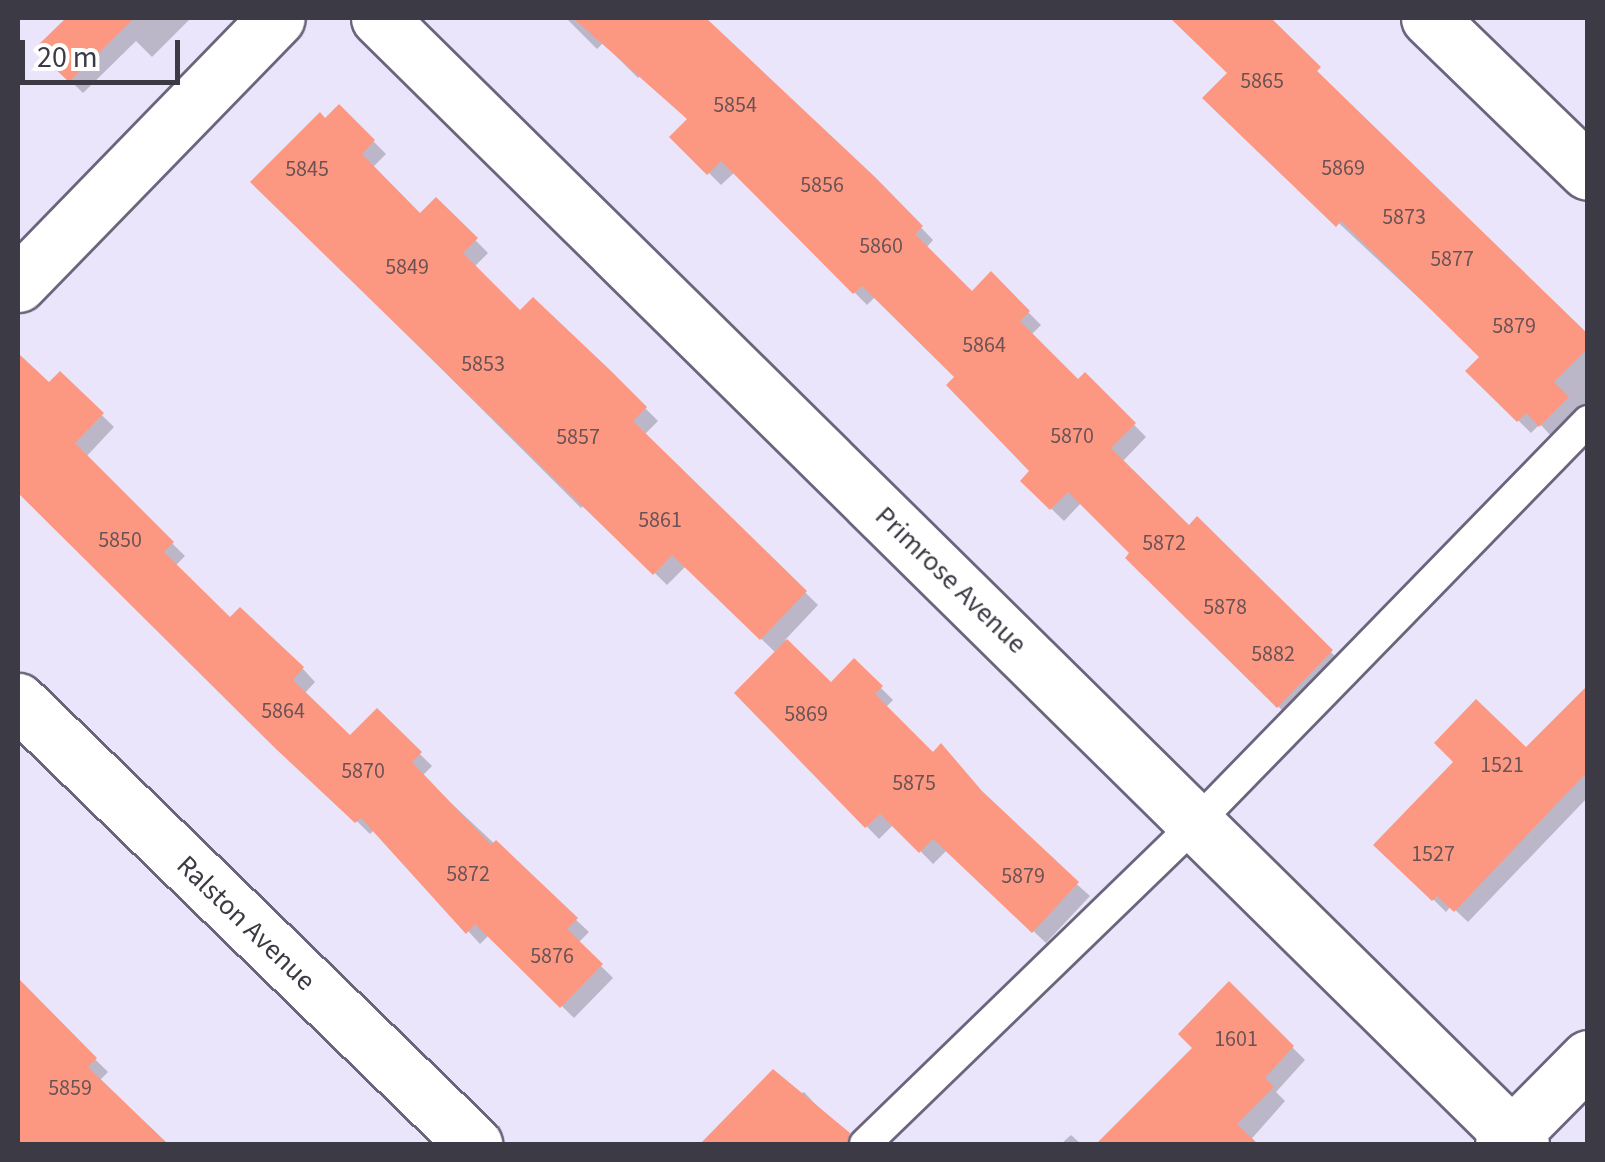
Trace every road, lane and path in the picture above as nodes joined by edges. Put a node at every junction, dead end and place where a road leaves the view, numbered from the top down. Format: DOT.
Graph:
graph roads {
  1 [pos="278,18"];
  2 [pos="379,18"];
  3 [pos="1429,18"];
  4 [pos="1588,172"];
  5 [pos="18,284"];
  6 [pos="1588,421"];
  7 [pos="18,700"];
  8 [pos="1197,822"];
  9 [pos="1588,1058"];
  10 [pos="1512,1141"];
  11 [pos="474,1144"];
  12 [pos="865,1144"];
  1 -- 5 [label="street"];
  2 -- 8 [label="street, Primrose Avenue"];
  3 -- 4 [label="street"];
  6 -- 8 [label="lane"];
  7 -- 11 [label="street, Ralston Avenue"];
  8 -- 10 [label="street, Primrose Avenue"];
  8 -- 12 [label="lane"];
  9 -- 10 [label="street"];
}
